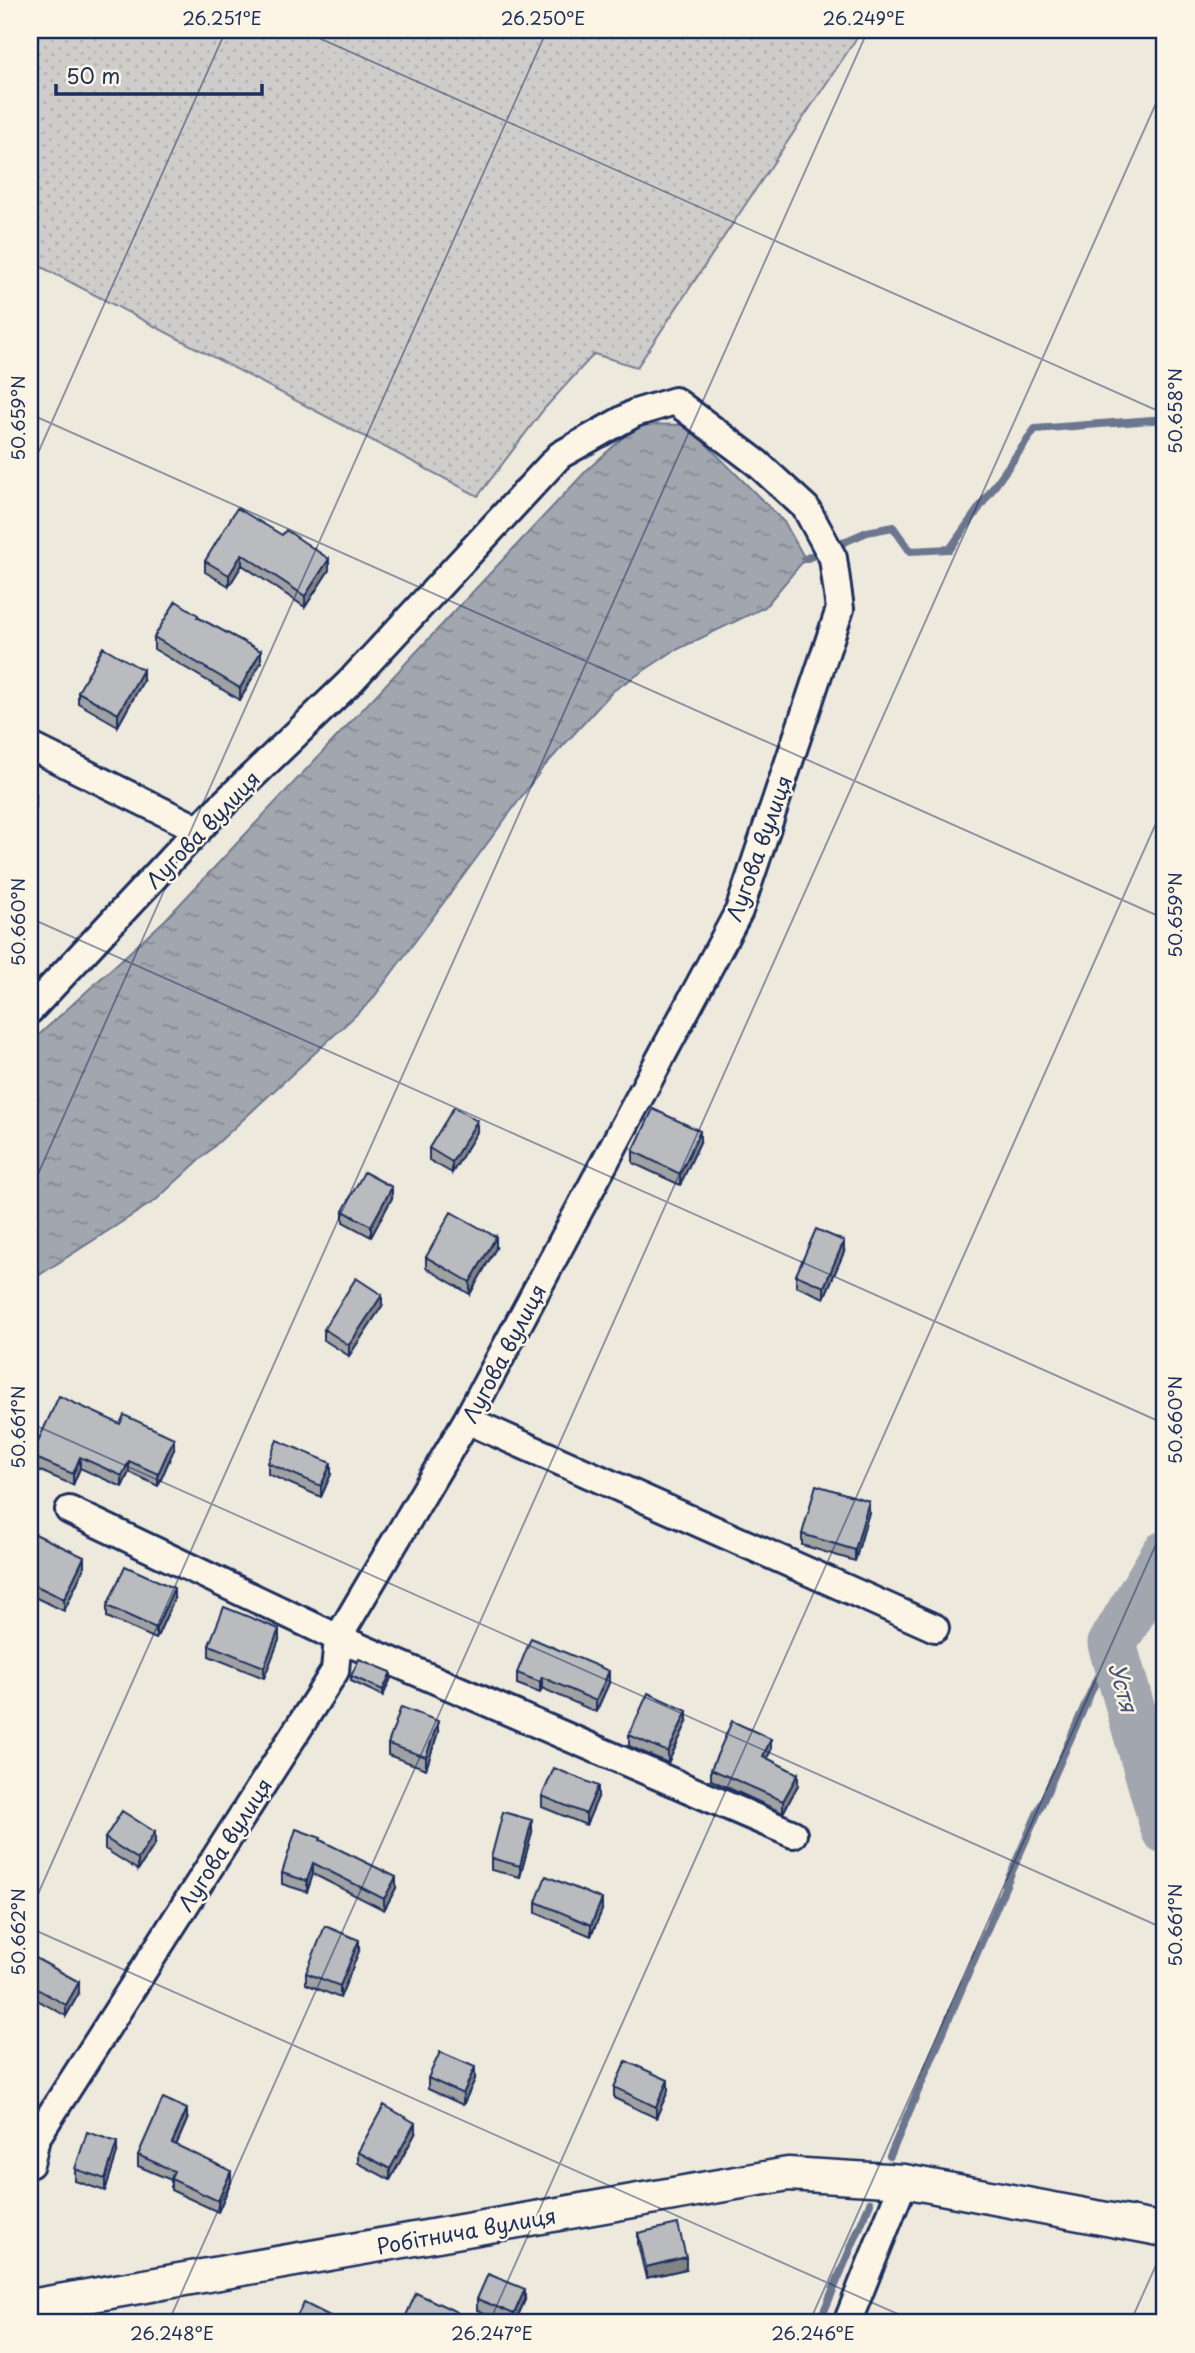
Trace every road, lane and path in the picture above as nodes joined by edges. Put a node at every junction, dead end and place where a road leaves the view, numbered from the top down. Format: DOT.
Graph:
graph roads {
  1 [pos="30,746"];
  2 [pos="198,829"];
  3 [pos="30,1010"];
  4 [pos="467,1420"];
  5 [pos="69,1510"];
  6 [pos="935,1628"];
  7 [pos="338,1638"];
  8 [pos="793,1834"];
  9 [pos="30,2164"];
  10 [pos="904,2181"];
  11 [pos="1165,2230"];
  12 [pos="30,2306"];
  13 [pos="847,2323"];
  1 -- 2 [label="street"];
  2 -- 3 [label="street, Лугова вулиця"];
  2 -- 4 [label="street, Лугова вулиця"];
  4 -- 6 [label="street"];
  4 -- 7 [label="street, Лугова вулиця"];
  5 -- 7 [label="street"];
  7 -- 8 [label="street"];
  7 -- 9 [label="street, Лугова вулиця"];
  10 -- 11 [label="street, Робітнича вулиця"];
  10 -- 12 [label="street, Робітнича вулиця"];
  10 -- 13 [label="street"];
}
